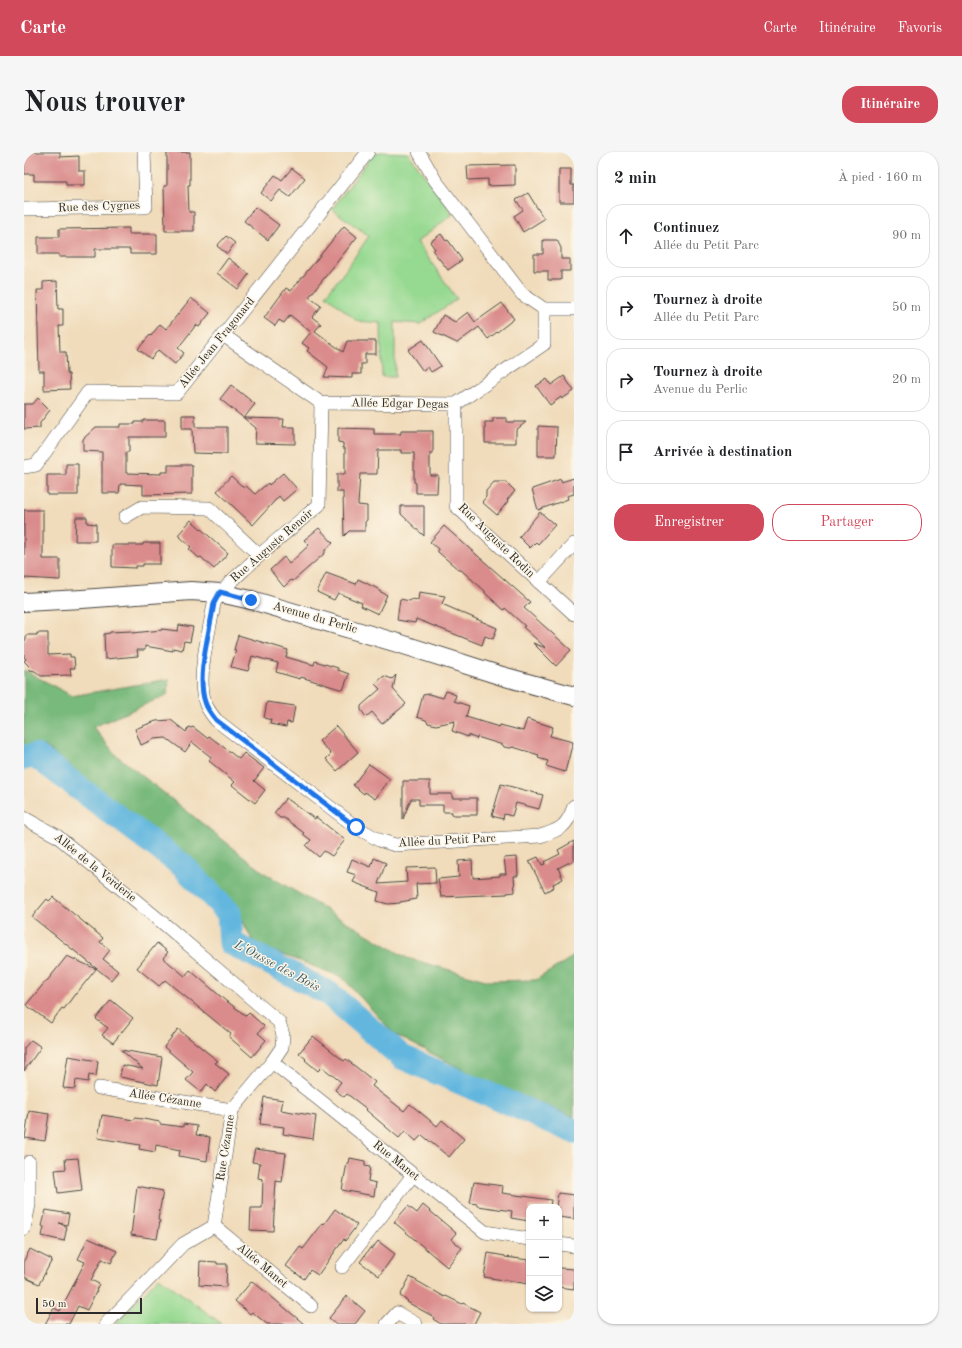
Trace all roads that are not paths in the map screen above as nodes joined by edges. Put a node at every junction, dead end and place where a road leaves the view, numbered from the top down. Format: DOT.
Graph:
graph roads {
  1 [pos="144,152"];
  2 [pos="368,152"];
  3 [pos="420,152"];
  4 [pos="24,209"];
  5 [pos="544,309"];
  6 [pos="574,309"];
  7 [pos="224,335"];
  8 [pos="321,403"];
  9 [pos="456,404"];
  10 [pos="30,466"];
  11 [pos="126,517"];
  12 [pos="574,544"];
  13 [pos="259,555"];
  14 [pos="539,582"];
  15 [pos="220,592"];
  16 [pos="24,602"];
  17 [pos="574,614"];
  18 [pos="574,696"];
  19 [pos="574,806"];
  20 [pos="24,818"];
  21 [pos="163,923"];
  22 [pos="272,1062"];
  23 [pos="99,1088"];
  24 [pos="232,1110"];
  25 [pos="29,1162"];
  26 [pos="413,1175"];
  27 [pos="214,1226"];
  28 [pos="24,1229"];
  29 [pos="526,1239"];
  30 [pos="562,1244"];
  31 [pos="574,1246"];
  32 [pos="342,1267"];
  33 [pos="311,1306"];
  34 [pos="106,1324"];
  35 [pos="387,1324"];
  36 [pos="416,1324"];
  1 -- 4 [label="street, Rue des Cygnes"];
  2 -- 7 [label="street, Allée Jean Fragonard"];
  3 -- 5 [label="street"];
  5 -- 6 [label="street"];
  5 -- 9 [label="street, Allée Edgar Degas"];
  7 -- 8 [label="street"];
  7 -- 10 [label="street, Allée Jean Fragonard"];
  8 -- 9 [label="street, Allée Edgar Degas"];
  8 -- 13 [label="street, Rue Auguste Renoir"];
  9 -- 14 [label="street, Rue Auguste Rodin"];
  11 -- 13 [label="street"];
  12 -- 14 [label="street"];
  13 -- 15 [label="street, Rue Auguste Renoir"];
  14 -- 17 [label="street, Rue Auguste Rodin"];
  15 -- 16 [label="street, Avenue du Perlic"];
  15 -- 18 [label="street, Avenue du Perlic"];
  15 -- 19 [label="street, Allée du Petit Parc"];
  20 -- 21 [label="street, Allée de la Verderie"];
  21 -- 22 [label="street, Rue Cézanne"];
  22 -- 24 [label="street, Rue Cézanne"];
  22 -- 26 [label="street, Rue Manet"];
  23 -- 24 [label="street, Allée Cézanne"];
  24 -- 27 [label="street, Rue Cézanne"];
  25 -- 28 [label="street"];
  26 -- 29 [label="street, Rue Manet"];
  26 -- 32 [label="street"];
  27 -- 33 [label="street, Allée Manet"];
  27 -- 34 [label="street"];
  30 -- 31 [label="street"];
  35 -- 36 [label="street"];
}
